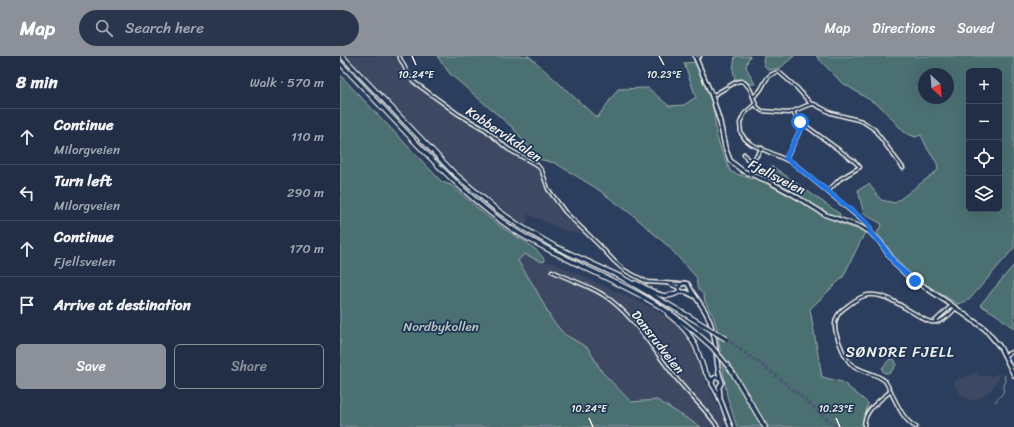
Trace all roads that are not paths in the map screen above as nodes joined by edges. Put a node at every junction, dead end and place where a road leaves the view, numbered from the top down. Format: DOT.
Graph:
graph roads {
  1 [pos="342,56"];
  2 [pos="399,56"];
  3 [pos="700,56"];
  4 [pos="695,57"];
  5 [pos="340,64"];
  6 [pos="712,96"];
  7 [pos="753,96"];
  8 [pos="756,104"];
  9 [pos="811,104"];
  10 [pos="793,112"];
  11 [pos="803,124"];
  12 [pos="762,148"];
  13 [pos="744,154"];
  14 [pos="786,158"];
  15 [pos="903,168"];
  16 [pos="828,191"];
  17 [pos="870,232"];
  18 [pos="552,271"];
  19 [pos="621,277"];
  20 [pos="669,283"];
  21 [pos="680,284"];
  22 [pos="689,288"];
  23 [pos="679,289"];
  24 [pos="686,292"];
  25 [pos="694,296"];
  26 [pos="649,300"];
  27 [pos="954,306"];
  28 [pos="934,322"];
  29 [pos="726,340"];
  30 [pos="1014,351"];
  31 [pos="1004,355"];
  32 [pos="1014,375"];
  33 [pos="718,378"];
  34 [pos="712,381"];
  35 [pos="717,387"];
  36 [pos="891,391"];
  37 [pos="718,427"];
  38 [pos="731,427"];
  39 [pos="766,427"];
  40 [pos="864,427"];
  41 [pos="916,427"];
  1 -- 19 [label="highway"];
  2 -- 20 [label="street, Kobbervikdalen"];
  3 -- 4 [label="street"];
  4 -- 6 [label="main road, Fjellsveien"];
  5 -- 26 [label="highway"];
  6 -- 7 [label="street"];
  6 -- 17 [label="main road, Fjellsveien"];
  7 -- 8 [label="street"];
  7 -- 9 [label="street"];
  8 -- 10 [label="street"];
  8 -- 12 [label="street"];
  9 -- 10 [label="street"];
  9 -- 15 [label="street"];
  10 -- 11 [label="street"];
  11 -- 14 [label="street"];
  11 -- 16 [label="street"];
  12 -- 13 [label="street"];
  12 -- 14 [label="street"];
  14 -- 16 [label="street"];
  16 -- 17 [label="street"];
  17 -- 27 [label="main road, Fjellsveien"];
  18 -- 37 [label="street, Dansrudveien"];
  19 -- 23 [label="highway"];
  19 -- 29 [label="highway, bridge"];
  20 -- 21 [label="street, Kobbervikdalen"];
  20 -- 23 [label="street, Kobbervikdalen"];
  21 -- 22 [label="main road"];
  21 -- 23 [label="main road"];
  22 -- 24 [label="main road"];
  22 -- 25 [label="main road"];
  23 -- 24 [label="main road"];
  24 -- 25 [label="main road"];
  25 -- 33 [label="main road"];
  26 -- 34 [label="highway"];
  26 -- 39 [label="highway, bridge"];
  27 -- 28 [label="street"];
  27 -- 28 [label="street"];
  27 -- 31 [label="main road, Fjellsveien"];
  28 -- 36 [label="street"];
  30 -- 31 [label="street"];
  31 -- 32 [label="main road, Fjellsveien"];
  33 -- 34 [label="main road"];
  33 -- 35 [label="main road"];
  34 -- 35 [label="main road"];
  35 -- 38 [label="main road"];
  36 -- 40 [label="street"];
  36 -- 41 [label="street"];
}
